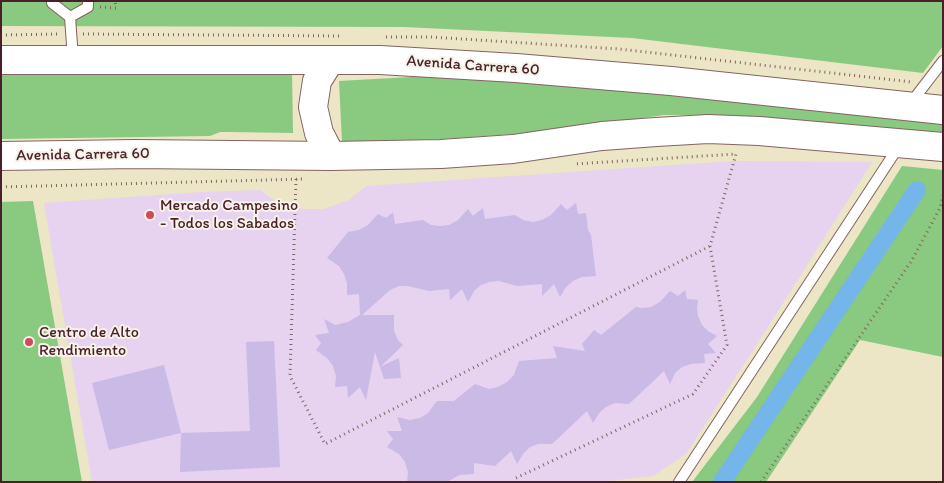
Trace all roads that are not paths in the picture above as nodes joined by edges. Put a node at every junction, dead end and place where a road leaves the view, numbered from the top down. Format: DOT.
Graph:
graph roads {
  1 [pos="52,1"];
  2 [pos="88,4"];
  3 [pos="70,17"];
  4 [pos="73,59"];
  5 [pos="1,60"];
  6 [pos="330,60"];
  7 [pos="943,61"];
  8 [pos="908,106"];
  9 [pos="943,110"];
  10 [pos="901,143"];
  11 [pos="943,147"];
  12 [pos="1,156"];
  13 [pos="331,156"];
  14 [pos="679,482"];
  1 -- 3 [label="lane"];
  2 -- 3 [label="lane"];
  3 -- 4 [label="lane"];
  4 -- 5 [label="main road, Avenida Carrera 60"];
  4 -- 6 [label="main road, Avenida Carrera 60"];
  6 -- 8 [label="main road, Avenida Carrera 60"];
  6 -- 13 [label="main road"];
  7 -- 8 [label="lane"];
  8 -- 9 [label="main road, Avenida Carrera 60"];
  10 -- 11 [label="main road, Avenida Carrera 60"];
  10 -- 13 [label="main road, Avenida Carrera 60"];
  10 -- 14 [label="lane"];
  12 -- 13 [label="main road, Avenida Carrera 60"];
}
